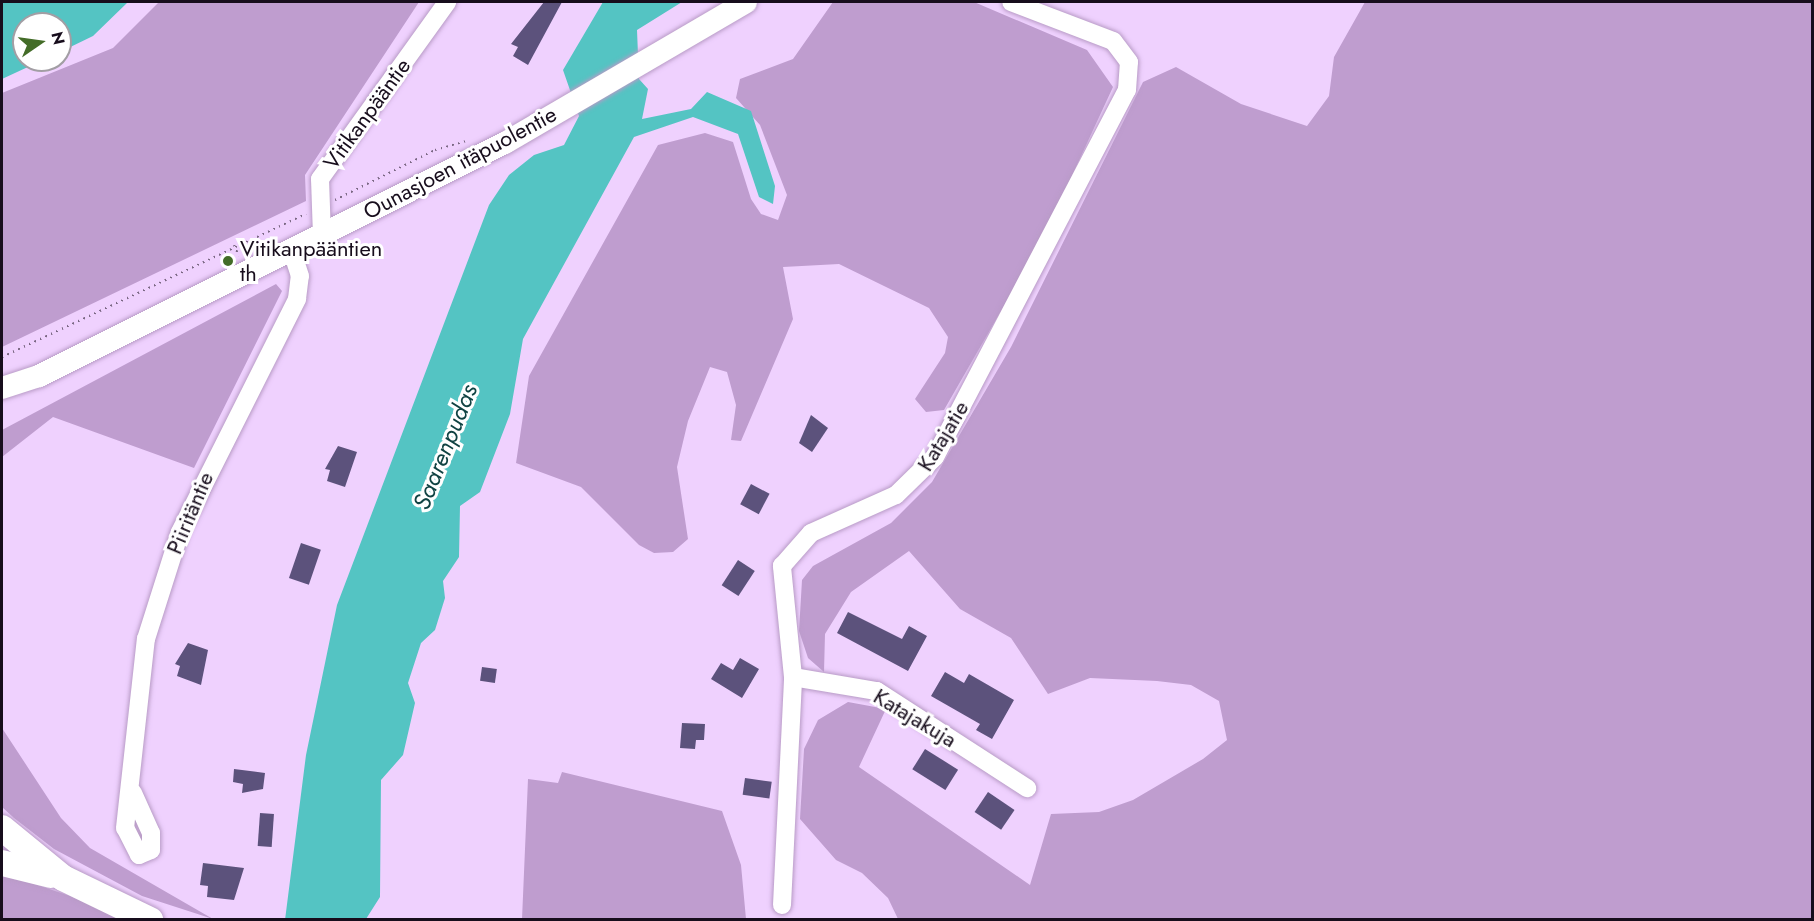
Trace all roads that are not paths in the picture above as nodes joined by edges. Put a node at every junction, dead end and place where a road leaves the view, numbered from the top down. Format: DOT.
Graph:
graph roads {
  1 [pos="447,2"];
  2 [pos="746,2"];
  3 [pos="1011,2"];
  4 [pos="322,236"];
  5 [pos="292,252"];
  6 [pos="39,376"];
  7 [pos="2,388"];
  8 [pos="2,402"];
  9 [pos="793,677"];
  10 [pos="1027,788"];
  11 [pos="133,793"];
  12 [pos="2,828"];
  13 [pos="2,863"];
  14 [pos="63,878"];
  15 [pos="782,906"];
  16 [pos="150,920"];
  1 -- 4 [label="street, Vitikanpääntie"];
  2 -- 4 [label="main road, Ounasjoen itäpuolentie"];
  3 -- 9 [label="street, Katajatie"];
  4 -- 5 [label="main road, Ounasjoen itäpuolentie"];
  5 -- 6 [label="main road, Ounasjoen itäpuolentie"];
  5 -- 11 [label="street, Piiritäntie"];
  6 -- 7 [label="main road, Ounasjoen itäpuolentie"];
  6 -- 8 [label="main road, Ounasjoen itäpuolentie"];
  9 -- 10 [label="street, Katajakuja"];
  9 -- 15 [label="street, Katajatie"];
  12 -- 14 [label="highway"];
  13 -- 14 [label="highway"];
  14 -- 16 [label="highway"];
}
